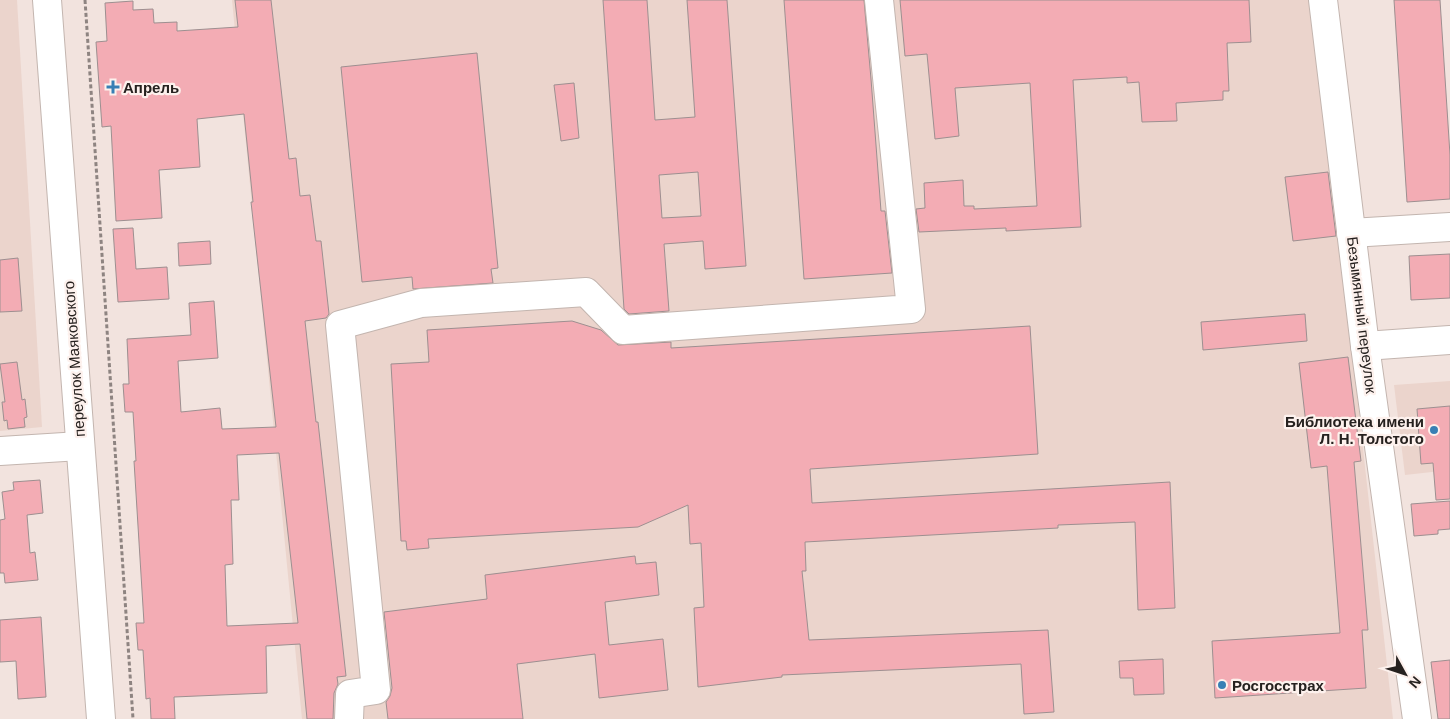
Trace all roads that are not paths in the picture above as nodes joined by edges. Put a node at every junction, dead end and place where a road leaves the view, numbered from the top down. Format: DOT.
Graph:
graph roads {
  1 [pos="47,0"];
  2 [pos="879,0"];
  3 [pos="1323,0"];
  4 [pos="1450,227"];
  5 [pos="1351,234"];
  6 [pos="1450,340"];
  7 [pos="1365,346"];
  8 [pos="80,446"];
  9 [pos="0,451"];
  10 [pos="101,719"];
  11 [pos="349,719"];
  12 [pos="1417,719"];
  1 -- 8 [label="street, переулок Маяковского"];
  2 -- 11 [label="street"];
  3 -- 5 [label="street, Безымянный переулок"];
  4 -- 5 [label="street"];
  5 -- 7 [label="street, Безымянный переулок"];
  6 -- 7 [label="street"];
  7 -- 12 [label="street, Безымянный переулок"];
  8 -- 9 [label="street"];
  8 -- 10 [label="street, переулок Маяковского"];
}
